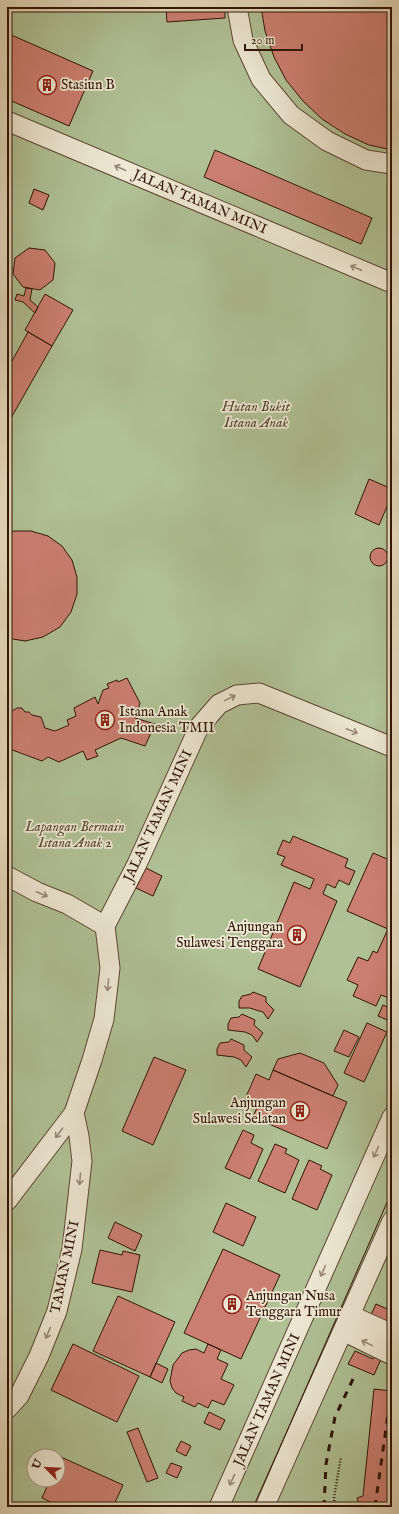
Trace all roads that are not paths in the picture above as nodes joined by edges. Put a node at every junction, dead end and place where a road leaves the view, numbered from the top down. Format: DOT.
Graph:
graph roads {
  1 [pos="237,7"];
  2 [pos="7,121"];
  3 [pos="392,164"];
  4 [pos="392,283"];
  5 [pos="392,747"];
  6 [pos="7,876"];
  7 [pos="105,926"];
  8 [pos="74,1113"];
  9 [pos="392,1117"];
  10 [pos="7,1201"];
  11 [pos="392,1221"];
  12 [pos="346,1323"];
  13 [pos="392,1334"];
  14 [pos="392,1355"];
  15 [pos="7,1409"];
  16 [pos="219,1507"];
  17 [pos="264,1507"];
  1 -- 3 [label="lane"];
  4 -- 2 [label="lane, JALAN TAMAN MINI, one-way"];
  7 -- 5 [label="lane, JALAN TAMAN MINI, one-way"];
  6 -- 7 [label="lane, one-way"];
  7 -- 8 [label="lane, one-way"];
  8 -- 10 [label="lane, one-way"];
  8 -- 15 [label="lane, TAMAN MINI, one-way"];
  9 -- 16 [label="lane, JALAN TAMAN MINI, one-way"];
  11 -- 12 [label="lane"];
  12 -- 13 [label="lane"];
  14 -- 12 [label="lane, one-way"];
  12 -- 17 [label="lane"];
}
